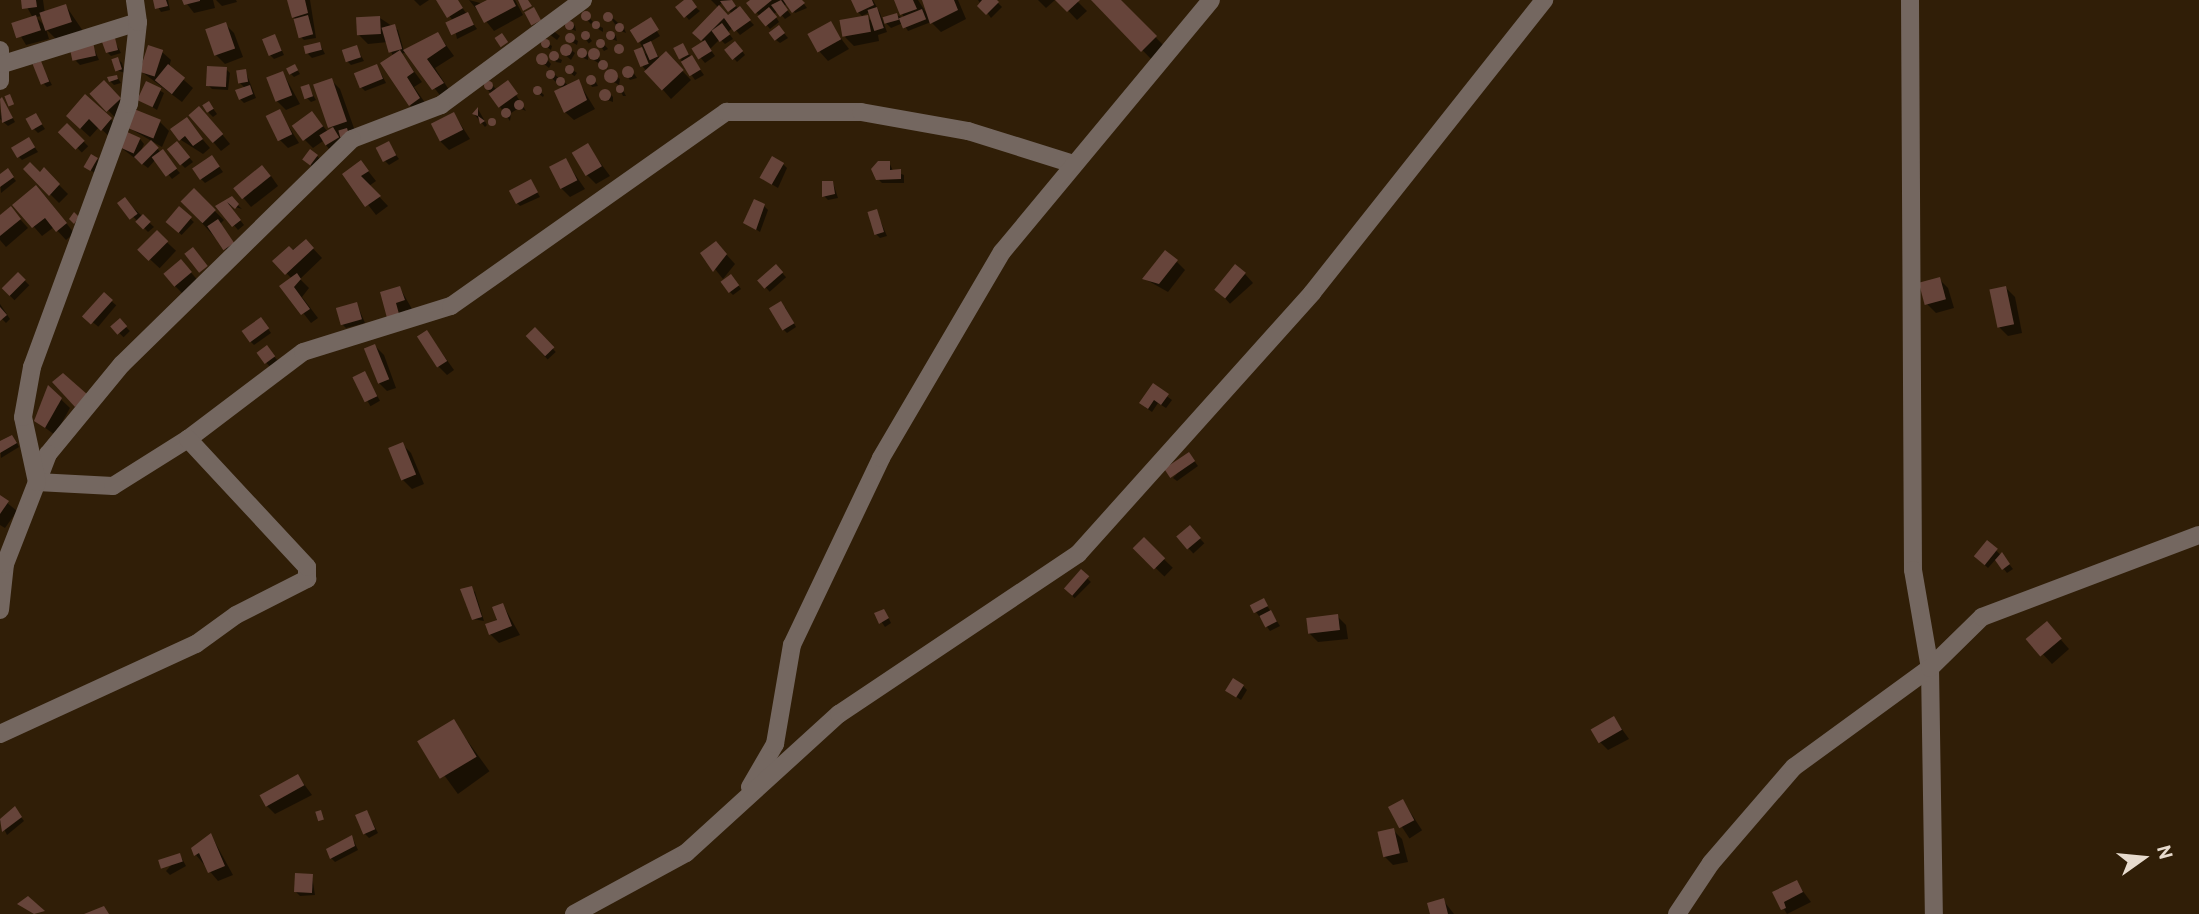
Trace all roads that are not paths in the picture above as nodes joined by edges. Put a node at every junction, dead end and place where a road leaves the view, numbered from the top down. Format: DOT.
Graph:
graph roads {
  1 [pos="135,0"];
  2 [pos="583,0"];
  3 [pos="1211,0"];
  4 [pos="1544,0"];
  5 [pos="1910,0"];
  6 [pos="138,22"];
  7 [pos="1,65"];
  8 [pos="1073,164"];
  9 [pos="188,439"];
  10 [pos="37,482"];
  11 [pos="2199,535"];
  12 [pos="0,610"];
  13 [pos="1930,668"];
  14 [pos="0,734"];
  15 [pos="741,803"];
  16 [pos="575,914"];
  17 [pos="1677,914"];
  18 [pos="1934,914"];
  1 -- 6 [label="street"];
  2 -- 10 [label="street"];
  3 -- 8 [label="street"];
  4 -- 15 [label="street"];
  5 -- 13 [label="street"];
  6 -- 7 [label="street"];
  6 -- 10 [label="street"];
  8 -- 9 [label="street"];
  8 -- 15 [label="street"];
  9 -- 10 [label="street"];
  9 -- 14 [label="street"];
  10 -- 12 [label="street"];
  11 -- 13 [label="street"];
  13 -- 17 [label="street"];
  13 -- 18 [label="street"];
  15 -- 16 [label="street"];
}
